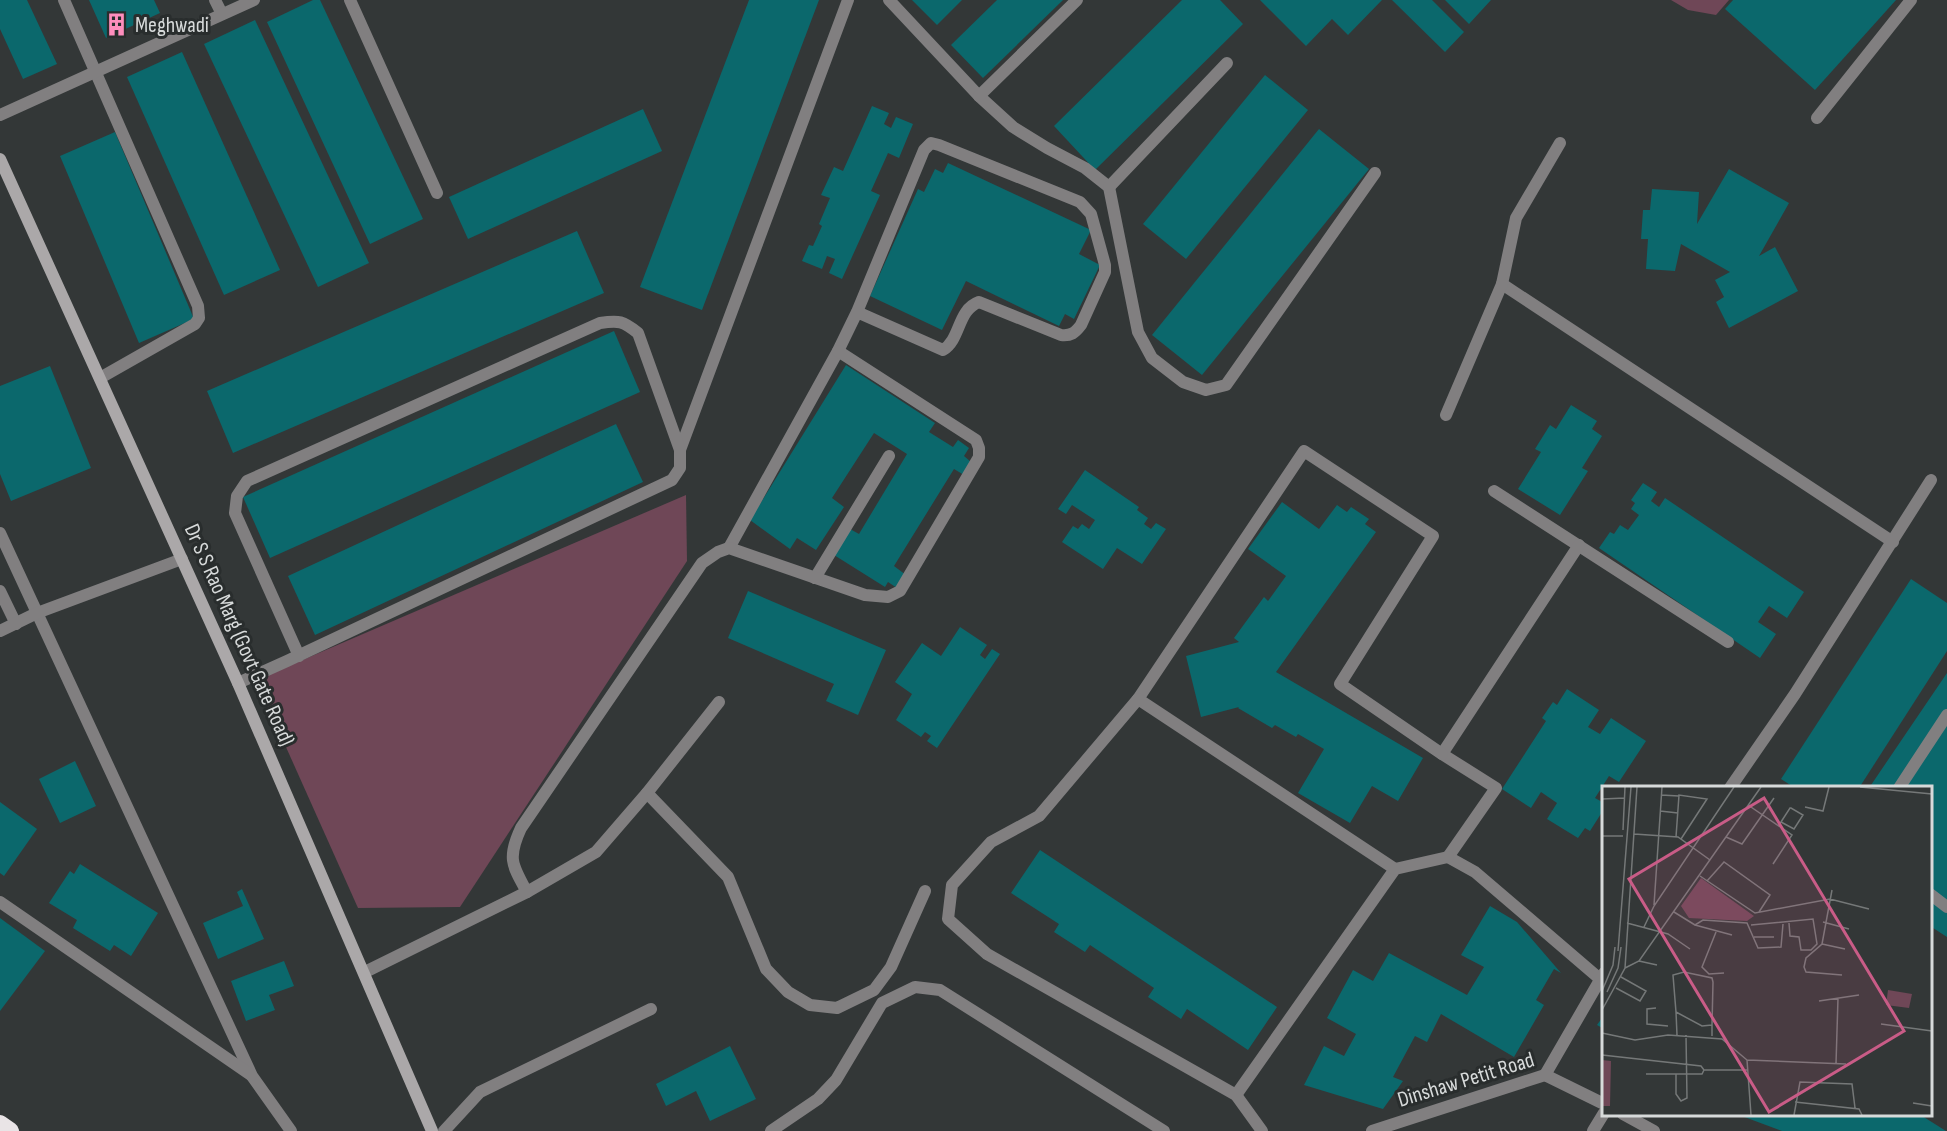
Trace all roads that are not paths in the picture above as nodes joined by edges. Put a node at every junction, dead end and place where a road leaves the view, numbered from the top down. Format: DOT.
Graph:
graph roads {
  1 [pos="64,0"];
  2 [pos="215,0"];
  3 [pos="254,0"];
  4 [pos="350,0"];
  5 [pos="848,0"];
  6 [pos="889,0"];
  7 [pos="1077,0"];
  8 [pos="1911,0"];
  9 [pos="222,14"];
  10 [pos="1227,63"];
  11 [pos="96,70"];
  12 [pos="979,96"];
  13 [pos="0,115"];
  14 [pos="1817,118"];
  15 [pos="1560,143"];
  16 [pos="0,159"];
  17 [pos="1375,173"];
  18 [pos="1109,187"];
  19 [pos="437,193"];
  20 [pos="1502,284"];
  21 [pos="857,312"];
  22 [pos="838,351"];
  23 [pos="100,378"];
  24 [pos="1446,415"];
  25 [pos="680,450"];
  26 [pos="889,456"];
  27 [pos="1931,480"];
  28 [pos="1494,491"];
  29 [pos="0,533"];
  30 [pos="1893,542"];
  31 [pos="1579,545"];
  32 [pos="729,548"];
  33 [pos="182,559"];
  34 [pos="815,578"];
  35 [pos="0,591"];
  36 [pos="37,613"];
  37 [pos="16,624"];
  38 [pos="0,631"];
  39 [pos="1728,642"];
  40 [pos="299,656"];
  41 [pos="238,682"];
  42 [pos="1138,699"];
  43 [pos="719,702"];
  44 [pos="1947,715"];
  45 [pos="1442,754"];
  46 [pos="1731,786"];
  47 [pos="1900,786"];
  48 [pos="647,792"];
  49 [pos="1448,857"];
  50 [pos="1395,869"];
  51 [pos="925,891"];
  52 [pos="527,892"];
  53 [pos="1932,896"];
  54 [pos="0,902"];
  55 [pos="1947,907"];
  56 [pos="365,972"];
  57 [pos="1602,976"];
  58 [pos="651,1009"];
  59 [pos="1545,1075"];
  60 [pos="252,1076"];
  61 [pos="1236,1095"];
  62 [pos="1602,1103"];
  63 [pos="1602,1116"];
  64 [pos="1627,1116"];
  65 [pos="0,1124"];
  66 [pos="10,1131"];
  67 [pos="291,1131"];
  68 [pos="432,1131"];
  69 [pos="444,1131"];
  70 [pos="771,1131"];
  71 [pos="1164,1131"];
  72 [pos="1262,1131"];
  73 [pos="1372,1131"];
  74 [pos="1593,1131"];
  75 [pos="1654,1131"];
  1 -- 11 [label="street"];
  2 -- 9 [label="street"];
  3 -- 9 [label="street"];
  4 -- 19 [label="street"];
  5 -- 25 [label="street"];
  6 -- 12 [label="street"];
  7 -- 12 [label="street"];
  8 -- 14 [label="street"];
  9 -- 11 [label="street"];
  10 -- 18 [label="street"];
  11 -- 13 [label="street"];
  11 -- 23 [label="street"];
  12 -- 18 [label="street"];
  15 -- 20 [label="street"];
  16 -- 23 [label="main road, Dr S S Rao Marg (Govt Gate Road)"];
  17 -- 18 [label="street"];
  20 -- 24 [label="street"];
  20 -- 30 [label="street"];
  21 -- 21 [label="street"];
  21 -- 22 [label="street"];
  22 -- 32 [label="street"];
  22 -- 34 [label="street"];
  23 -- 33 [label="main road, Dr S S Rao Marg (Govt Gate Road)"];
  25 -- 40 [label="street"];
  25 -- 40 [label="street"];
  26 -- 34 [label="street"];
  27 -- 30 [label="street"];
  28 -- 31 [label="street"];
  29 -- 36 [label="street"];
  30 -- 46 [label="street"];
  31 -- 39 [label="street"];
  31 -- 45 [label="street"];
  32 -- 34 [label="street"];
  32 -- 52 [label="street"];
  33 -- 36 [label="street"];
  33 -- 41 [label="main road, Dr S S Rao Marg (Govt Gate Road)"];
  35 -- 37 [label="street"];
  36 -- 37 [label="street"];
  36 -- 60 [label="street"];
  37 -- 38 [label="street"];
  40 -- 41 [label="street"];
  41 -- 56 [label="main road, Dr S S Rao Marg (Govt Gate Road)"];
  42 -- 45 [label="street"];
  42 -- 50 [label="street"];
  42 -- 61 [label="street"];
  43 -- 48 [label="street"];
  44 -- 47 [label="street"];
  45 -- 49 [label="street"];
  48 -- 51 [label="street"];
  48 -- 52 [label="street"];
  49 -- 50 [label="street"];
  49 -- 57 [label="street"];
  50 -- 61 [label="street"];
  52 -- 56 [label="street"];
  53 -- 55 [label="street"];
  54 -- 60 [label="street"];
  56 -- 68 [label="main road, Dr S S Rao Marg (Govt Gate Road)"];
  57 -- 59 [label="street"];
  58 -- 69 [label="street"];
  59 -- 62 [label="street, Dinshaw Petit Road"];
  59 -- 73 [label="street, Dinshaw Petit Road"];
  60 -- 67 [label="street"];
  61 -- 72 [label="street"];
  63 -- 74 [label="street"];
  64 -- 75 [label="street"];
  65 -- 66 [label="highway"];
  70 -- 71 [label="street"];
}
